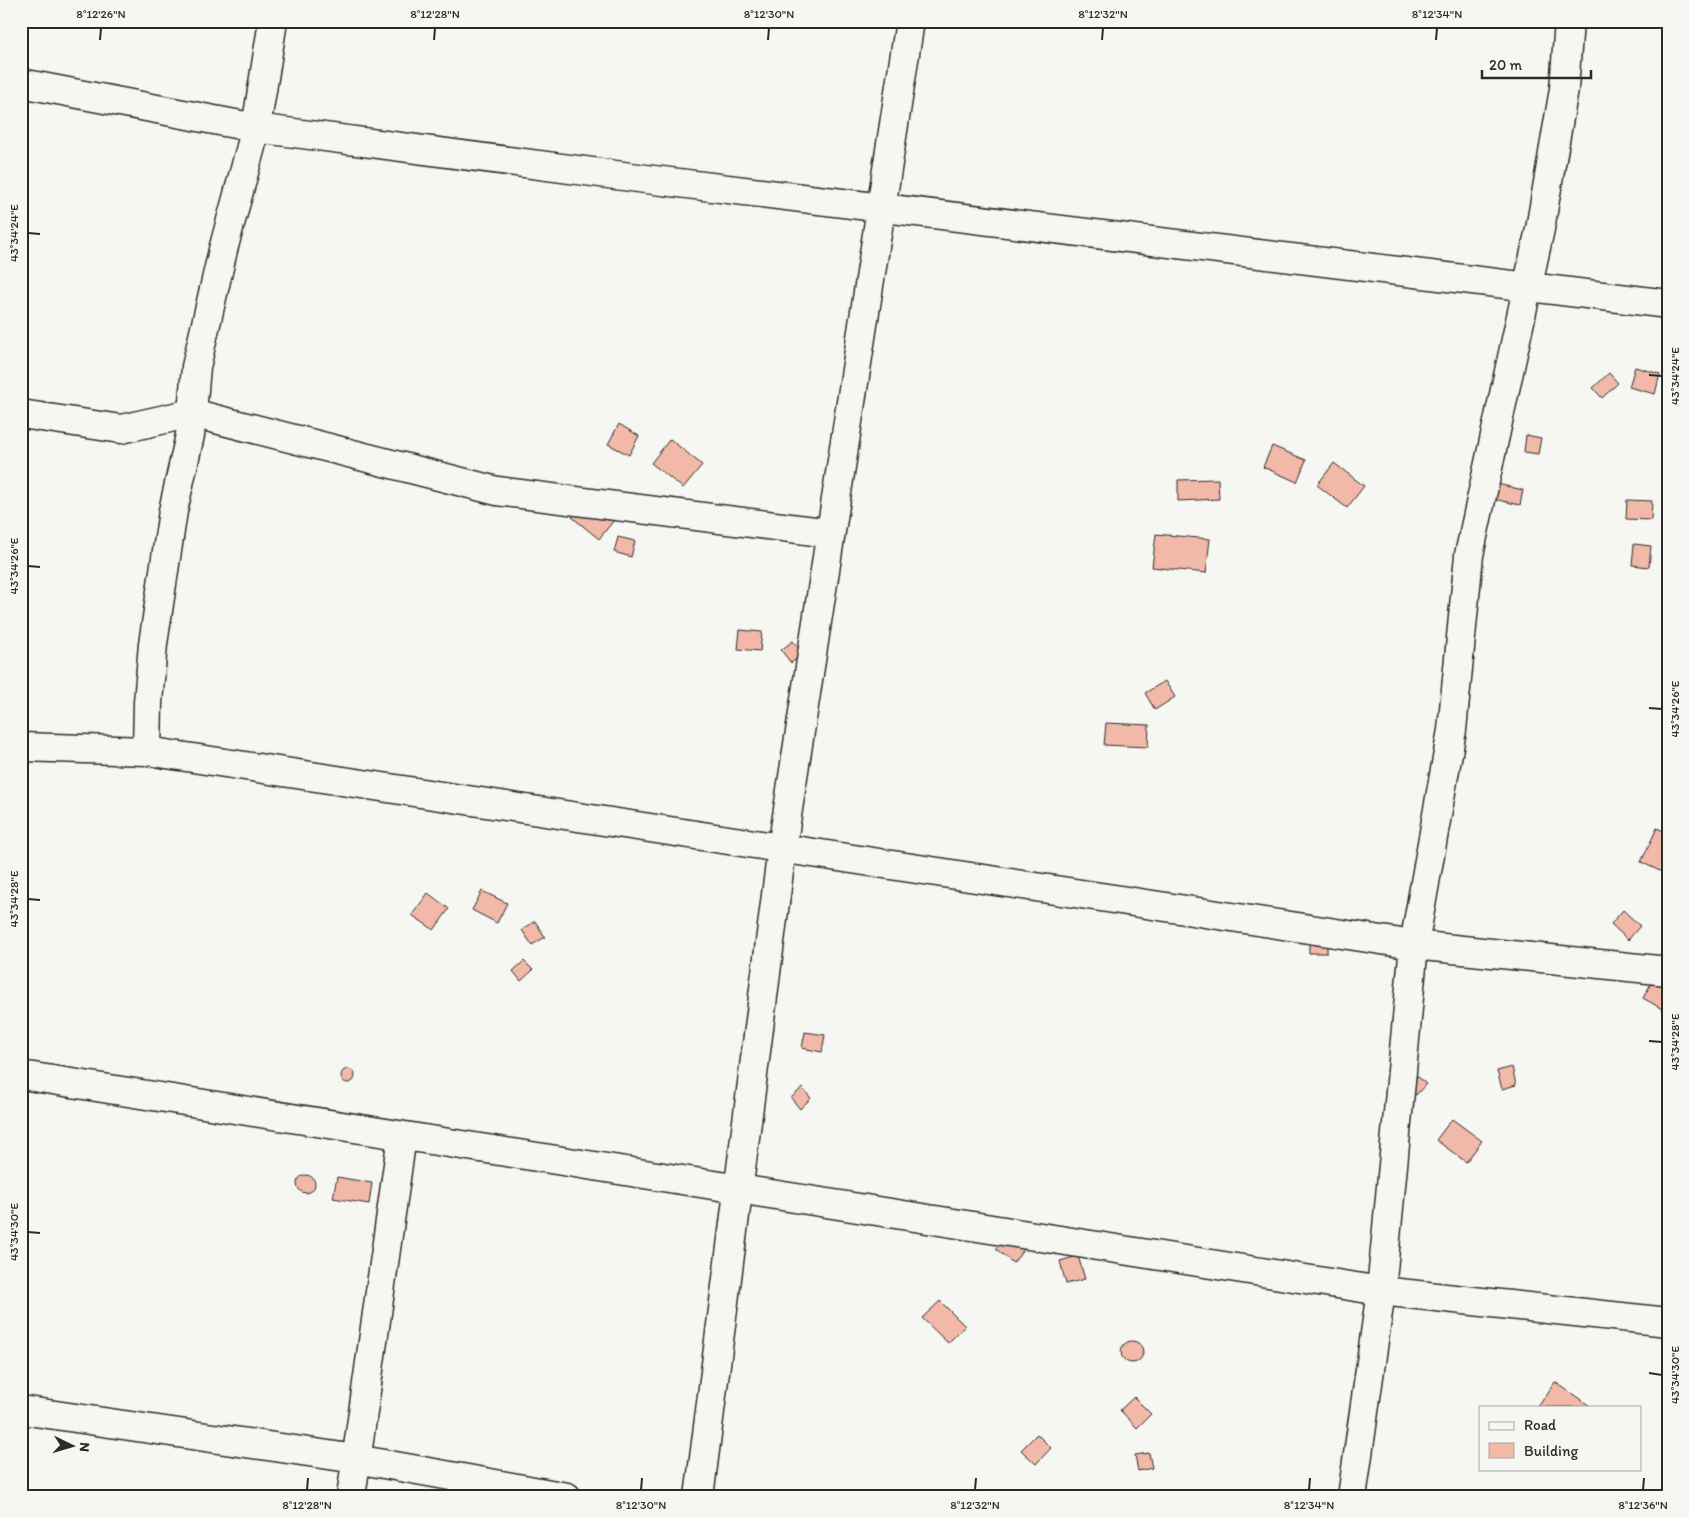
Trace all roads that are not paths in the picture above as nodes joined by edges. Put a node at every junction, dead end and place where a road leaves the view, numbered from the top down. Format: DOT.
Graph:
graph roads {
  1 [pos="273,21"];
  2 [pos="910,21"];
  3 [pos="1569,21"];
  4 [pos="21,83"];
  5 [pos="256,128"];
  6 [pos="880,208"];
  7 [pos="1527,287"];
  8 [pos="1668,304"];
  9 [pos="192,412"];
  10 [pos="21,414"];
  11 [pos="830,533"];
  12 [pos="21,747"];
  13 [pos="148,751"];
  14 [pos="782,848"];
  15 [pos="1414,946"];
  16 [pos="1668,971"];
  17 [pos="21,1075"];
  18 [pos="402,1136"];
  19 [pos="739,1188"];
  20 [pos="1380,1291"];
  21 [pos="1668,1322"];
  22 [pos="21,1410"];
  23 [pos="356,1459"];
  24 [pos="351,1497"];
  25 [pos="567,1497"];
  26 [pos="699,1497"];
  27 [pos="1352,1497"];
  1 -- 5 [label="street"];
  2 -- 6 [label="street"];
  3 -- 7 [label="street"];
  4 -- 5 [label="street"];
  5 -- 6 [label="street"];
  5 -- 9 [label="street"];
  6 -- 7 [label="street"];
  6 -- 11 [label="street"];
  7 -- 8 [label="street"];
  7 -- 15 [label="street"];
  9 -- 10 [label="street"];
  9 -- 11 [label="street"];
  9 -- 13 [label="street"];
  11 -- 14 [label="street"];
  12 -- 13 [label="street"];
  13 -- 14 [label="street"];
  14 -- 15 [label="street"];
  14 -- 19 [label="street"];
  15 -- 16 [label="street"];
  15 -- 20 [label="street"];
  17 -- 18 [label="street"];
  18 -- 19 [label="street"];
  18 -- 23 [label="street"];
  19 -- 20 [label="street"];
  19 -- 26 [label="street"];
  20 -- 21 [label="street"];
  20 -- 27 [label="street"];
  22 -- 23 [label="street"];
  23 -- 24 [label="street"];
  23 -- 25 [label="street"];
}
